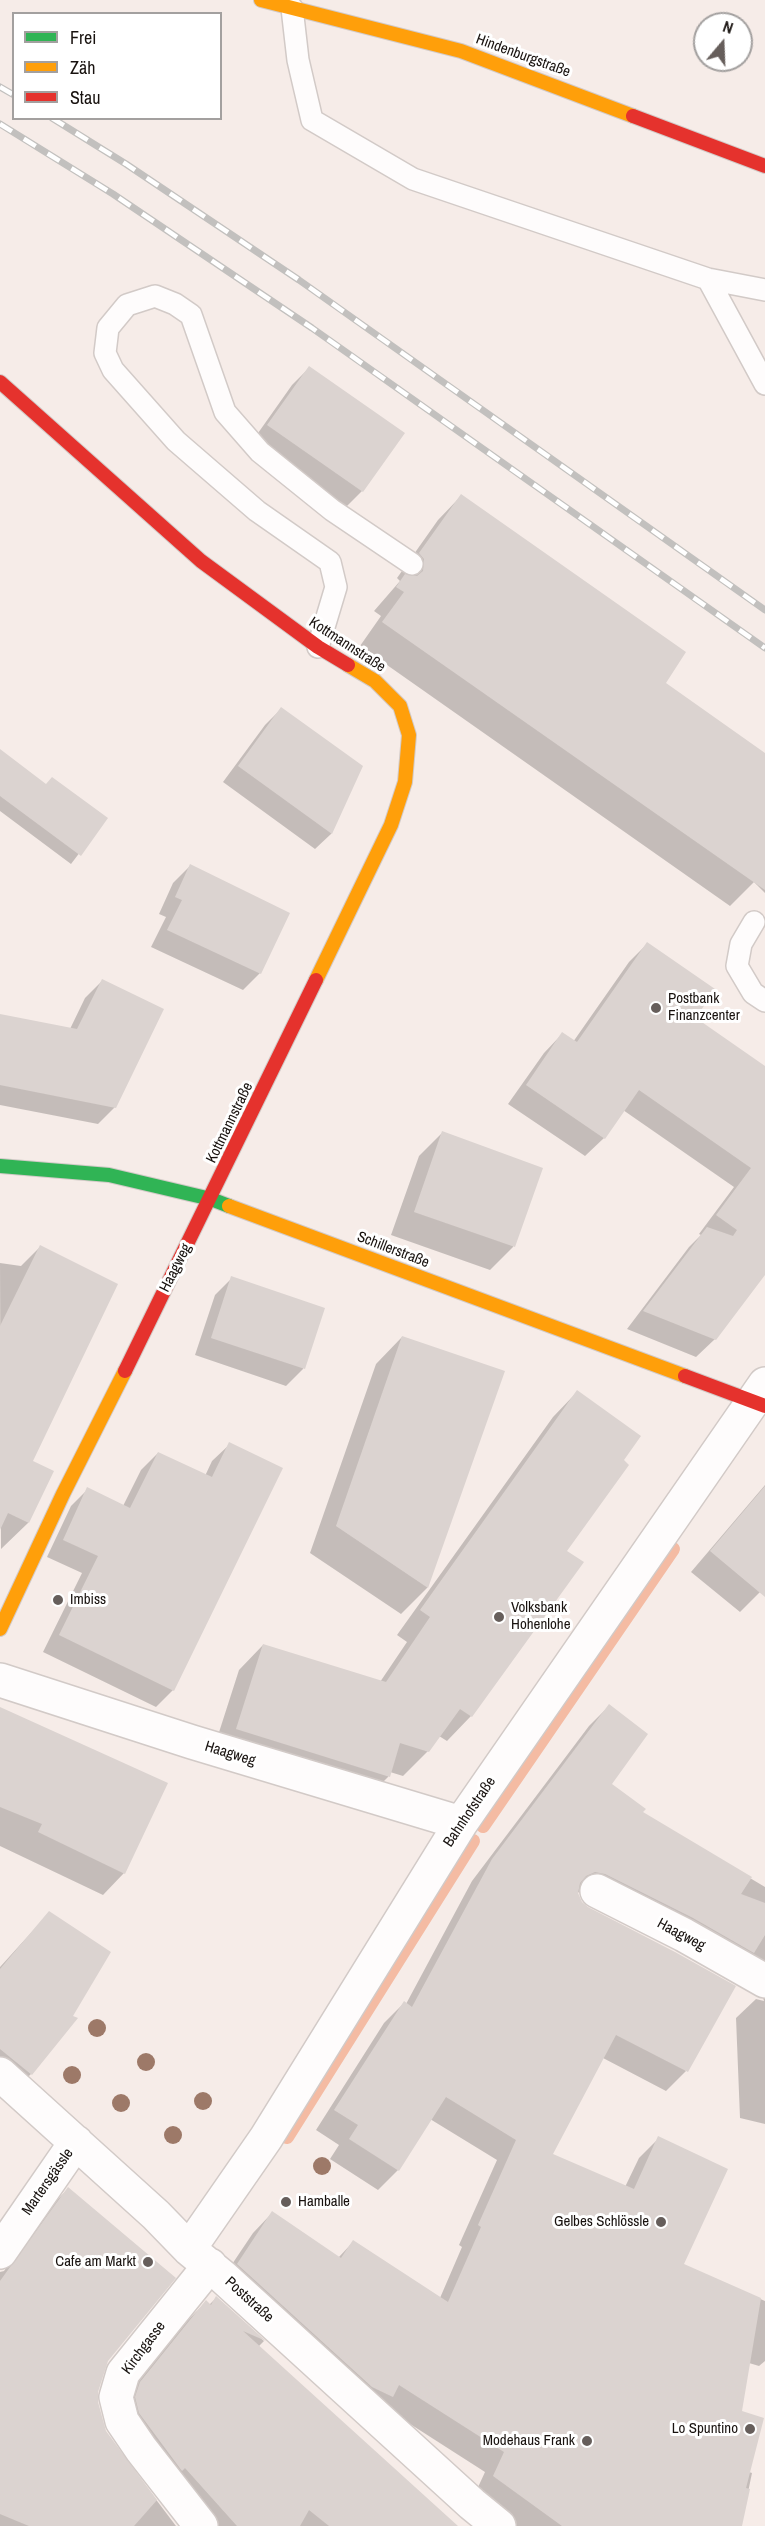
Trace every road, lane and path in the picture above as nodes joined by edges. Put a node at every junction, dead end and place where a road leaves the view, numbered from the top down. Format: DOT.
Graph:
graph roads {
  1 [pos="282,3"];
  2 [pos="765,166"];
  3 [pos="708,279"];
  4 [pos="765,290"];
  5 [pos="0,382"];
  6 [pos="765,384"];
  7 [pos="412,564"];
  8 [pos="318,647"];
  9 [pos="754,922"];
  10 [pos="765,1001"];
  11 [pos="0,1166"];
  12 [pos="211,1199"];
  13 [pos="761,1398"];
  14 [pos="0,1629"];
  15 [pos="0,1680"];
  16 [pos="461,1823"];
  17 [pos="597,1891"];
  18 [pos="765,1981"];
  19 [pos="0,2074"];
  20 [pos="76,2142"];
  21 [pos="0,2252"];
  22 [pos="199,2257"];
  23 [pos="201,2526"];
  24 [pos="500,2526"];
  1 -- 2 [label="street, Hindenburgstraße"];
  1 -- 3 [label="lane"];
  3 -- 4 [label="lane"];
  3 -- 6 [label="lane"];
  5 -- 8 [label="street, Kottmannstraße"];
  7 -- 8 [label="lane"];
  8 -- 12 [label="street, Kottmannstraße"];
  9 -- 10 [label="lane"];
  11 -- 12 [label="street, Schillerstraße"];
  12 -- 13 [label="street, Schillerstraße"];
  12 -- 14 [label="street, Haagweg"];
  13 -- 16 [label="street, Bahnhofstraße"];
  15 -- 16 [label="street, Haagweg"];
  16 -- 22 [label="street, Bahnhofstraße"];
  17 -- 18 [label="street, Haagweg"];
  19 -- 20 [label="street, Poststraße"];
  20 -- 21 [label="street, Martersgässle"];
  20 -- 22 [label="street, Poststraße"];
  22 -- 23 [label="street, Kirchgasse"];
  22 -- 24 [label="street, Poststraße"];
}
